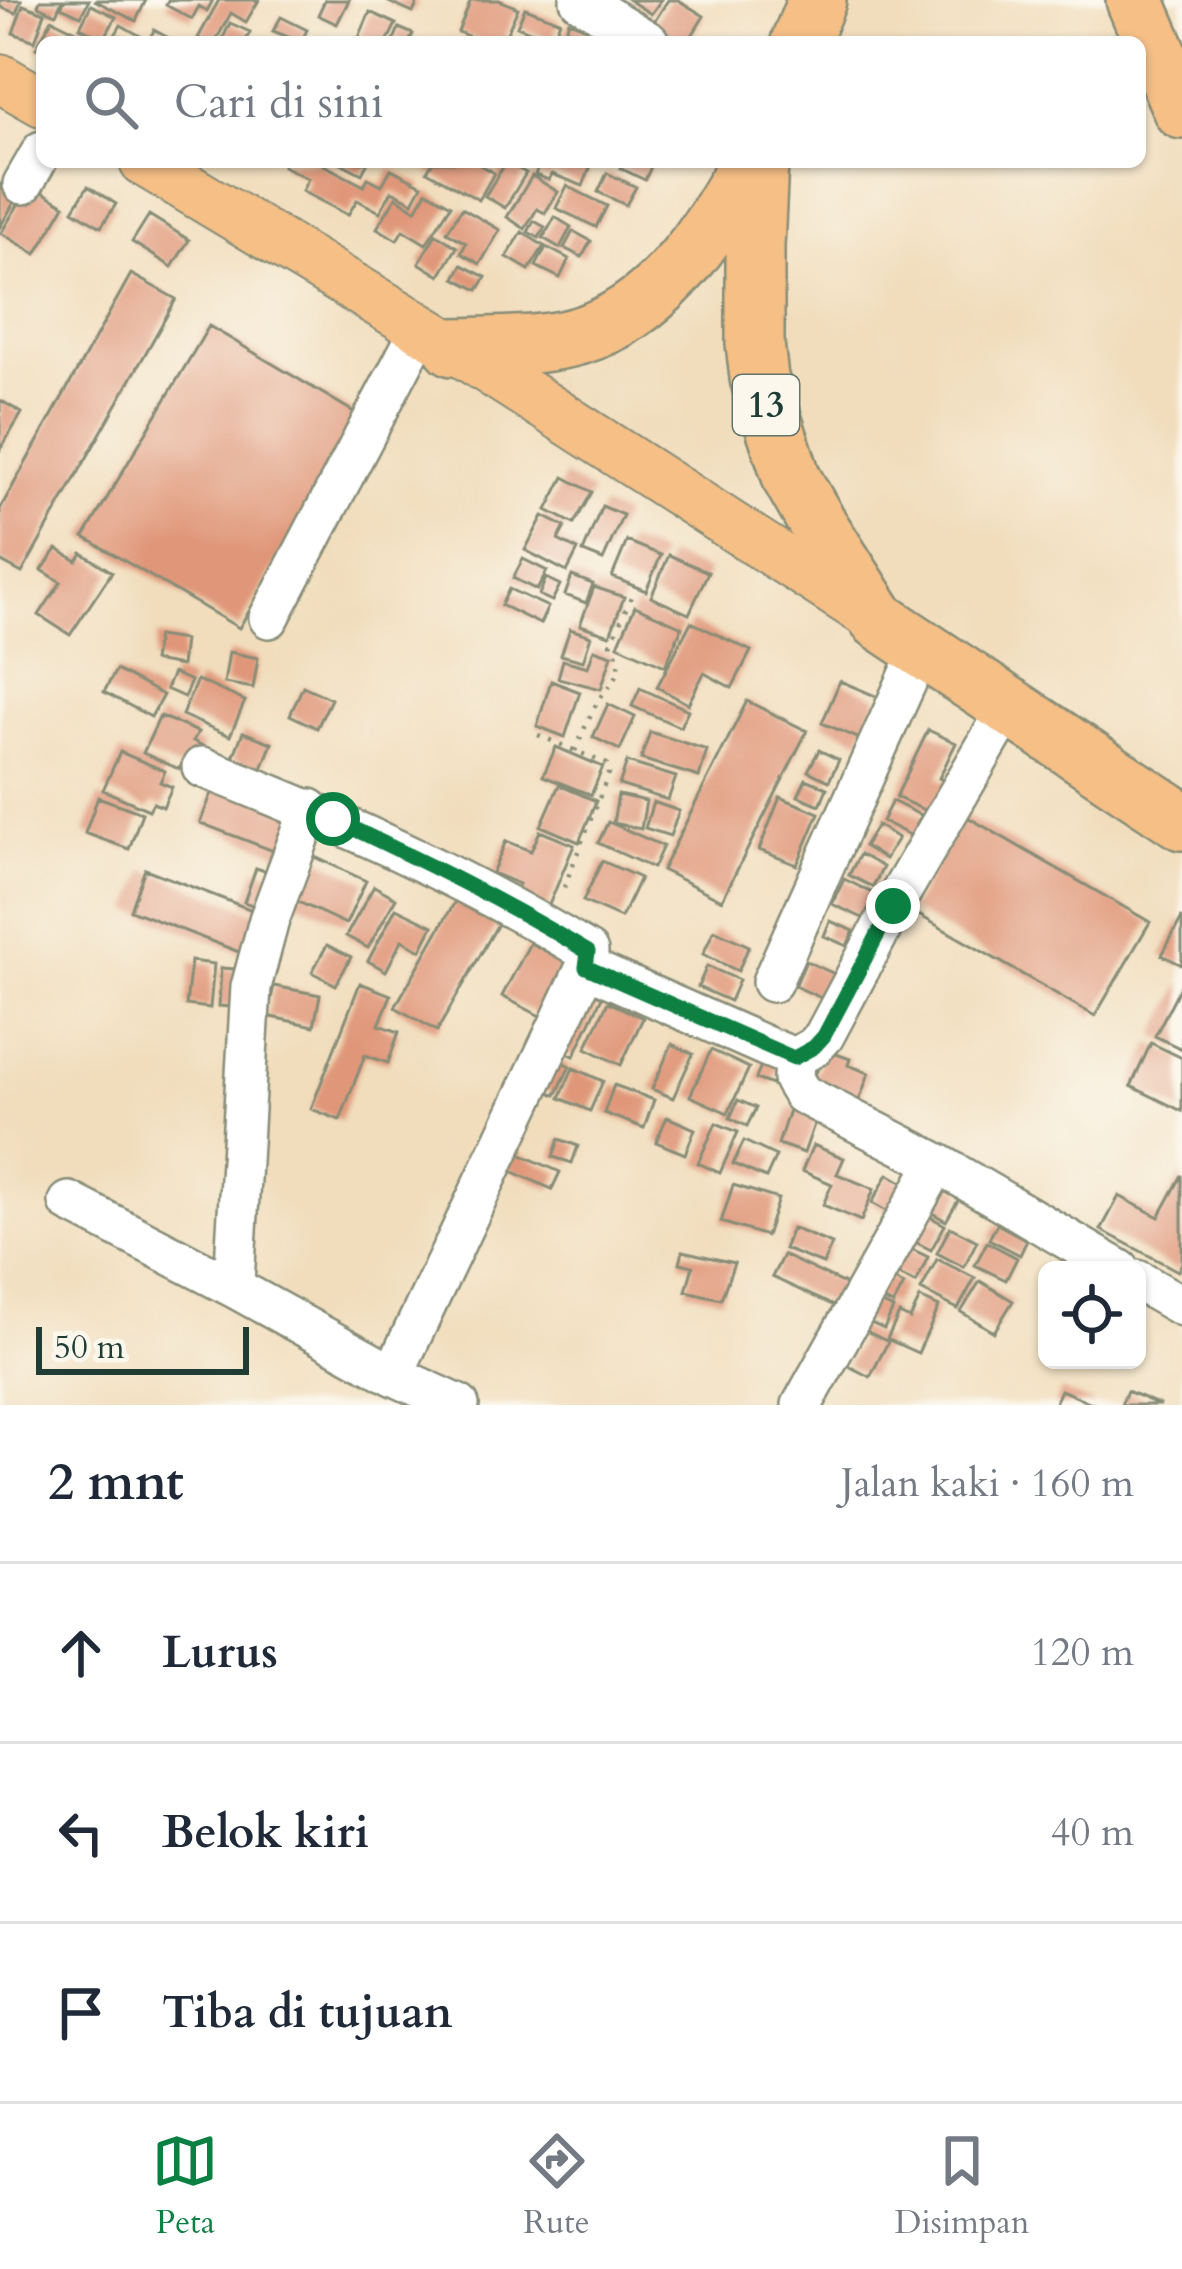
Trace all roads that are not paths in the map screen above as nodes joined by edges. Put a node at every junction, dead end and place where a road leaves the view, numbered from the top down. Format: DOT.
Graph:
graph roads {
  1 [pos="580,0"];
  2 [pos="817,0"];
  3 [pos="1157,30"];
  4 [pos="639,36"];
  5 [pos="802,36"];
  6 [pos="0,78"];
  7 [pos="36,99"];
  8 [pos="1182,110"];
  9 [pos="154,168"];
  10 [pos="746,168"];
  11 [pos="759,168"];
  12 [pos="437,337"];
  13 [pos="269,618"];
  14 [pos="900,634"];
  15 [pos="1010,705"];
  16 [pos="202,766"];
  17 [pos="310,809"];
  18 [pos="1182,821"];
  19 [pos="586,967"];
  20 [pos="772,982"];
  21 [pos="794,1058"];
  22 [pos="937,1163"];
  23 [pos="69,1202"];
  24 [pos="1105,1261"];
  25 [pos="1146,1285"];
  26 [pos="235,1288"];
  27 [pos="1182,1306"];
  28 [pos="393,1375"];
  29 [pos="459,1405"];
  30 [pos="802,1405"];
  1 -- 4 [label="street"];
  2 -- 5 [label="highway"];
  3 -- 8 [label="highway"];
  6 -- 7 [label="main road"];
  9 -- 12 [label="main road"];
  10 -- 12 [label="highway"];
  11 -- 14 [label="highway, 13"];
  12 -- 13 [label="street"];
  12 -- 14 [label="main road"];
  14 -- 15 [label="highway, 13"];
  14 -- 20 [label="street"];
  15 -- 18 [label="highway, 13"];
  15 -- 21 [label="street"];
  16 -- 17 [label="street"];
  17 -- 19 [label="street"];
  17 -- 26 [label="street"];
  19 -- 21 [label="street"];
  19 -- 28 [label="street"];
  21 -- 22 [label="street"];
  22 -- 24 [label="street"];
  22 -- 30 [label="street"];
  23 -- 26 [label="street"];
  25 -- 27 [label="street"];
  26 -- 28 [label="street"];
  28 -- 29 [label="street"];
}
